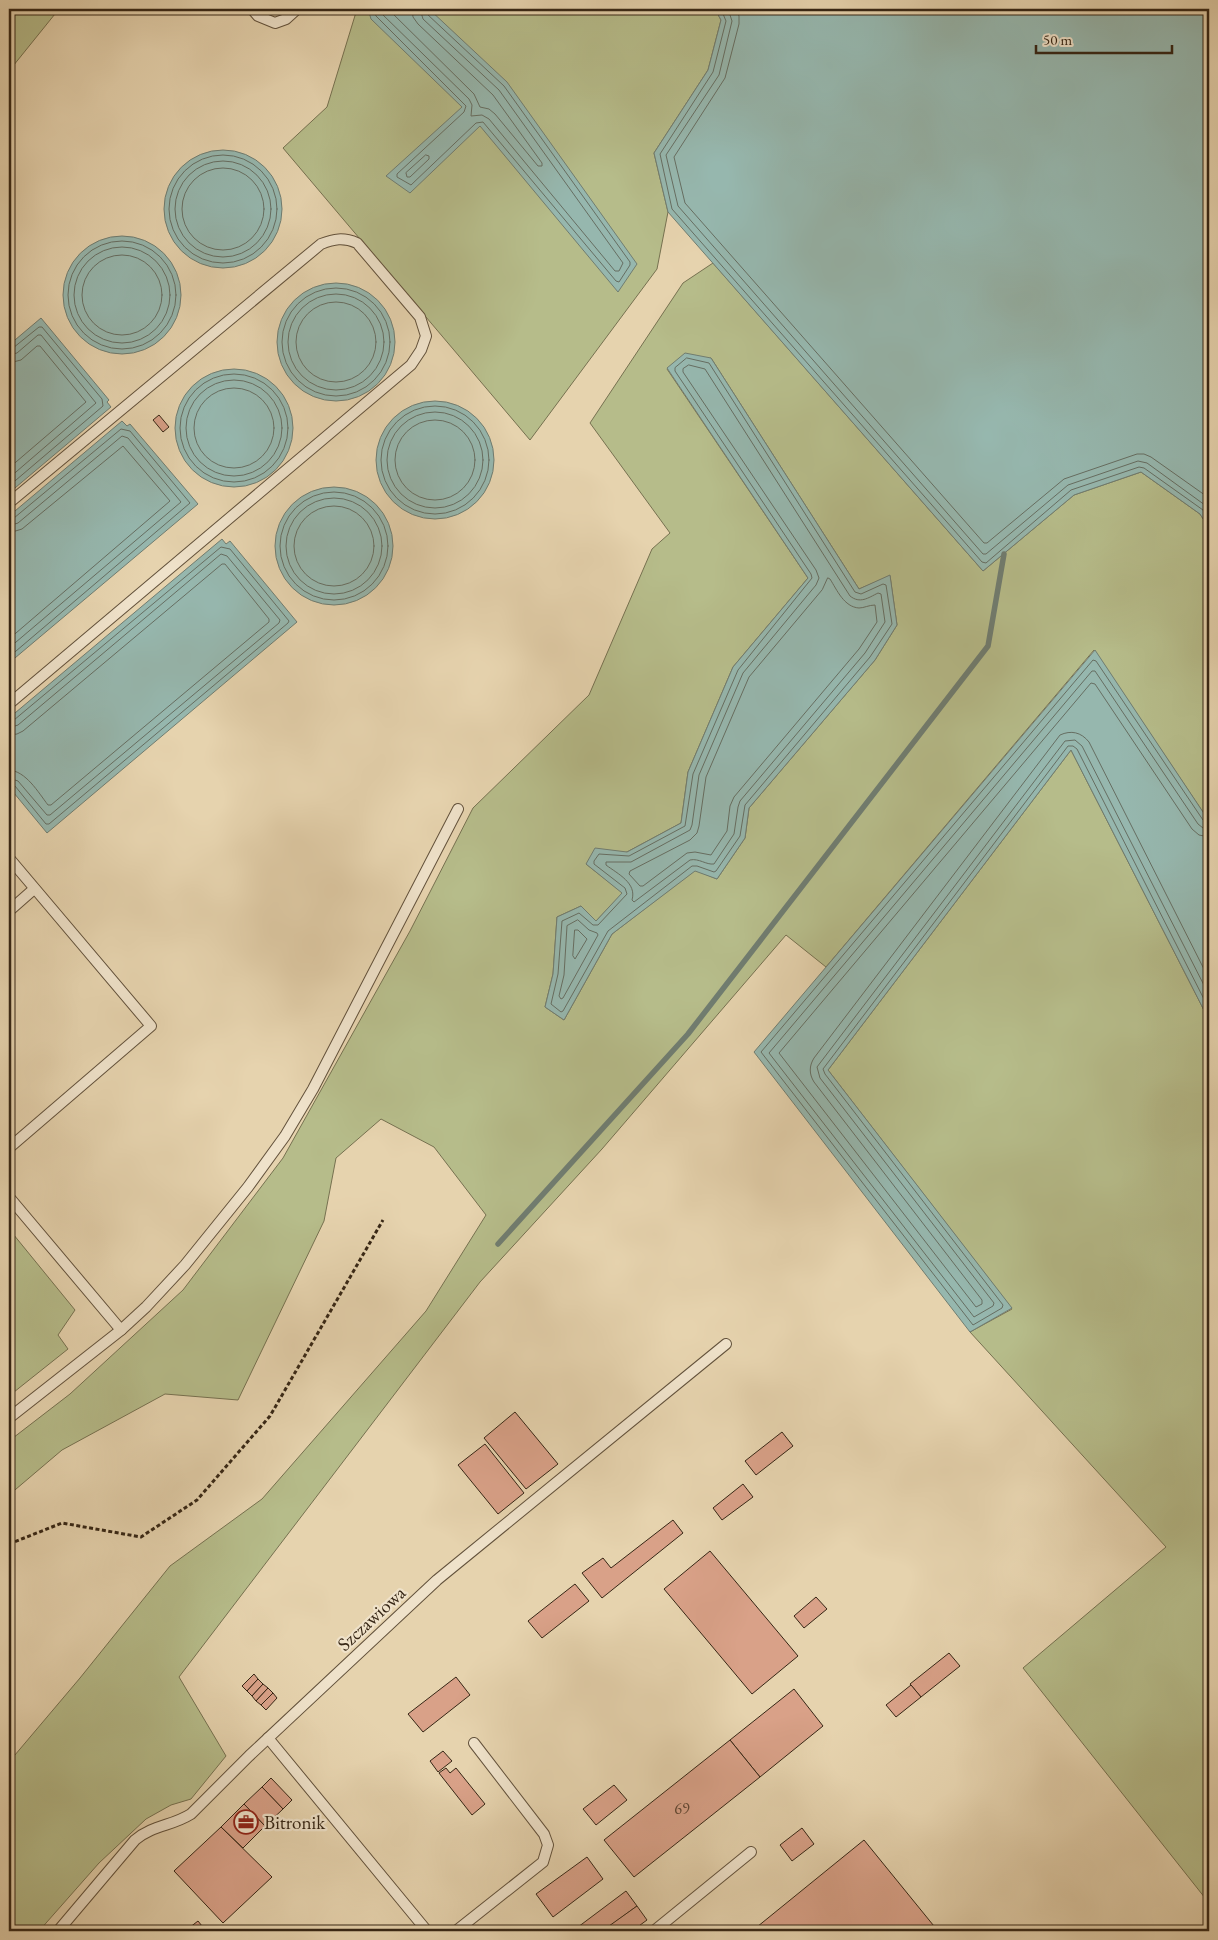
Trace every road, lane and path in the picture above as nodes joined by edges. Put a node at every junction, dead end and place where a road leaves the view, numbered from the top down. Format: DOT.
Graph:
graph roads {
  1 [pos="252,9"];
  2 [pos="297,9"];
  3 [pos="9,504"];
  4 [pos="9,704"];
  5 [pos="458,809"];
  6 [pos="9,858"];
  7 [pos="34,889"];
  8 [pos="9,911"];
  9 [pos="9,1148"];
  10 [pos="9,1197"];
  11 [pos="383,1220"];
  12 [pos="121,1330"];
  13 [pos="726,1344"];
  14 [pos="9,1418"];
  15 [pos="9,1544"];
  16 [pos="268,1738"];
  17 [pos="474,1743"];
  18 [pos="751,1852"];
  19 [pos="58,1931"];
  20 [pos="427,1931"];
  21 [pos="456,1931"];
  22 [pos="654,1931"];
  1 -- 2 [label="lane"];
  3 -- 4 [label="lane"];
  5 -- 12 [label="lane"];
  6 -- 7 [label="lane"];
  7 -- 8 [label="lane"];
  7 -- 9 [label="lane"];
  10 -- 12 [label="lane"];
  11 -- 15 [label="path"];
  12 -- 14 [label="lane"];
  13 -- 16 [label="lane, Szczawiowa"];
  16 -- 19 [label="lane, Szczawiowa"];
  16 -- 20 [label="lane"];
  17 -- 21 [label="lane"];
  18 -- 22 [label="lane"];
}
